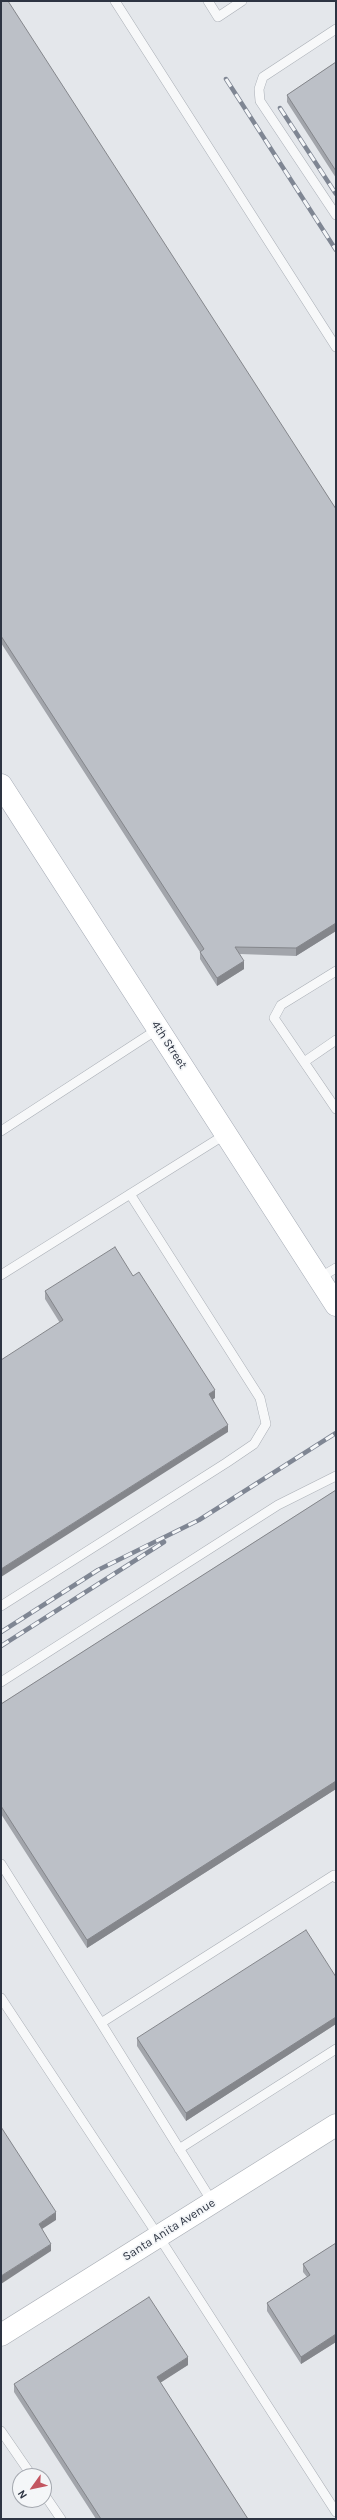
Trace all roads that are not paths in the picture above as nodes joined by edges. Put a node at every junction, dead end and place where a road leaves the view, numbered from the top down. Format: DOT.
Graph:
graph roads {
  1 [pos="115,1"];
  2 [pos="208,1"];
  3 [pos="242,1"];
  4 [pos="336,29"];
  5 [pos="336,215"];
  6 [pos="336,347"];
  7 [pos="5,798"];
  8 [pos="336,971"];
  9 [pos="158,1029"];
  10 [pos="336,1040"];
  11 [pos="304,1062"];
  12 [pos="336,1108"];
  13 [pos="1,1131"];
  14 [pos="226,1134"];
  15 [pos="130,1194"];
  16 [pos="327,1273"];
  17 [pos="1,1275"];
  18 [pos="336,1305"];
  19 [pos="336,1476"];
  20 [pos="1,1606"];
  21 [pos="1,1682"];
  22 [pos="1,1864"];
  23 [pos="335,1875"];
  24 [pos="1,1998"];
  25 [pos="101,2023"];
  26 [pos="336,2048"];
  27 [pos="336,2125"];
  28 [pos="179,2149"];
  29 [pos="213,2203"];
  30 [pos="159,2237"];
  31 [pos="1,2335"];
  32 [pos="1,2431"];
  33 [pos="26,2468"];
  34 [pos="52,2506"];
  35 [pos="336,2512"];
  36 [pos="61,2519"];
  1 -- 6 [label="lane"];
  2 -- 3 [label="lane"];
  4 -- 5 [label="lane"];
  7 -- 9 [label="main road, 4th Street"];
  8 -- 11 [label="lane"];
  9 -- 13 [label="lane"];
  9 -- 14 [label="main road, 4th Street"];
  10 -- 11 [label="lane"];
  11 -- 12 [label="lane"];
  14 -- 15 [label="lane"];
  14 -- 16 [label="main road, 4th Street"];
  15 -- 17 [label="lane"];
  15 -- 20 [label="lane"];
  16 -- 18 [label="main road, 4th Street"];
  19 -- 21 [label="lane"];
  22 -- 25 [label="lane"];
  23 -- 25 [label="lane"];
  24 -- 30 [label="lane"];
  25 -- 28 [label="lane"];
  26 -- 28 [label="lane"];
  27 -- 29 [label="main road, Santa Anita Avenue"];
  28 -- 29 [label="lane"];
  29 -- 30 [label="main road, Santa Anita Avenue"];
  30 -- 31 [label="main road, Santa Anita Avenue"];
  30 -- 35 [label="lane"];
  32 -- 33 [label="lane"];
  34 -- 36 [label="lane"];
}
